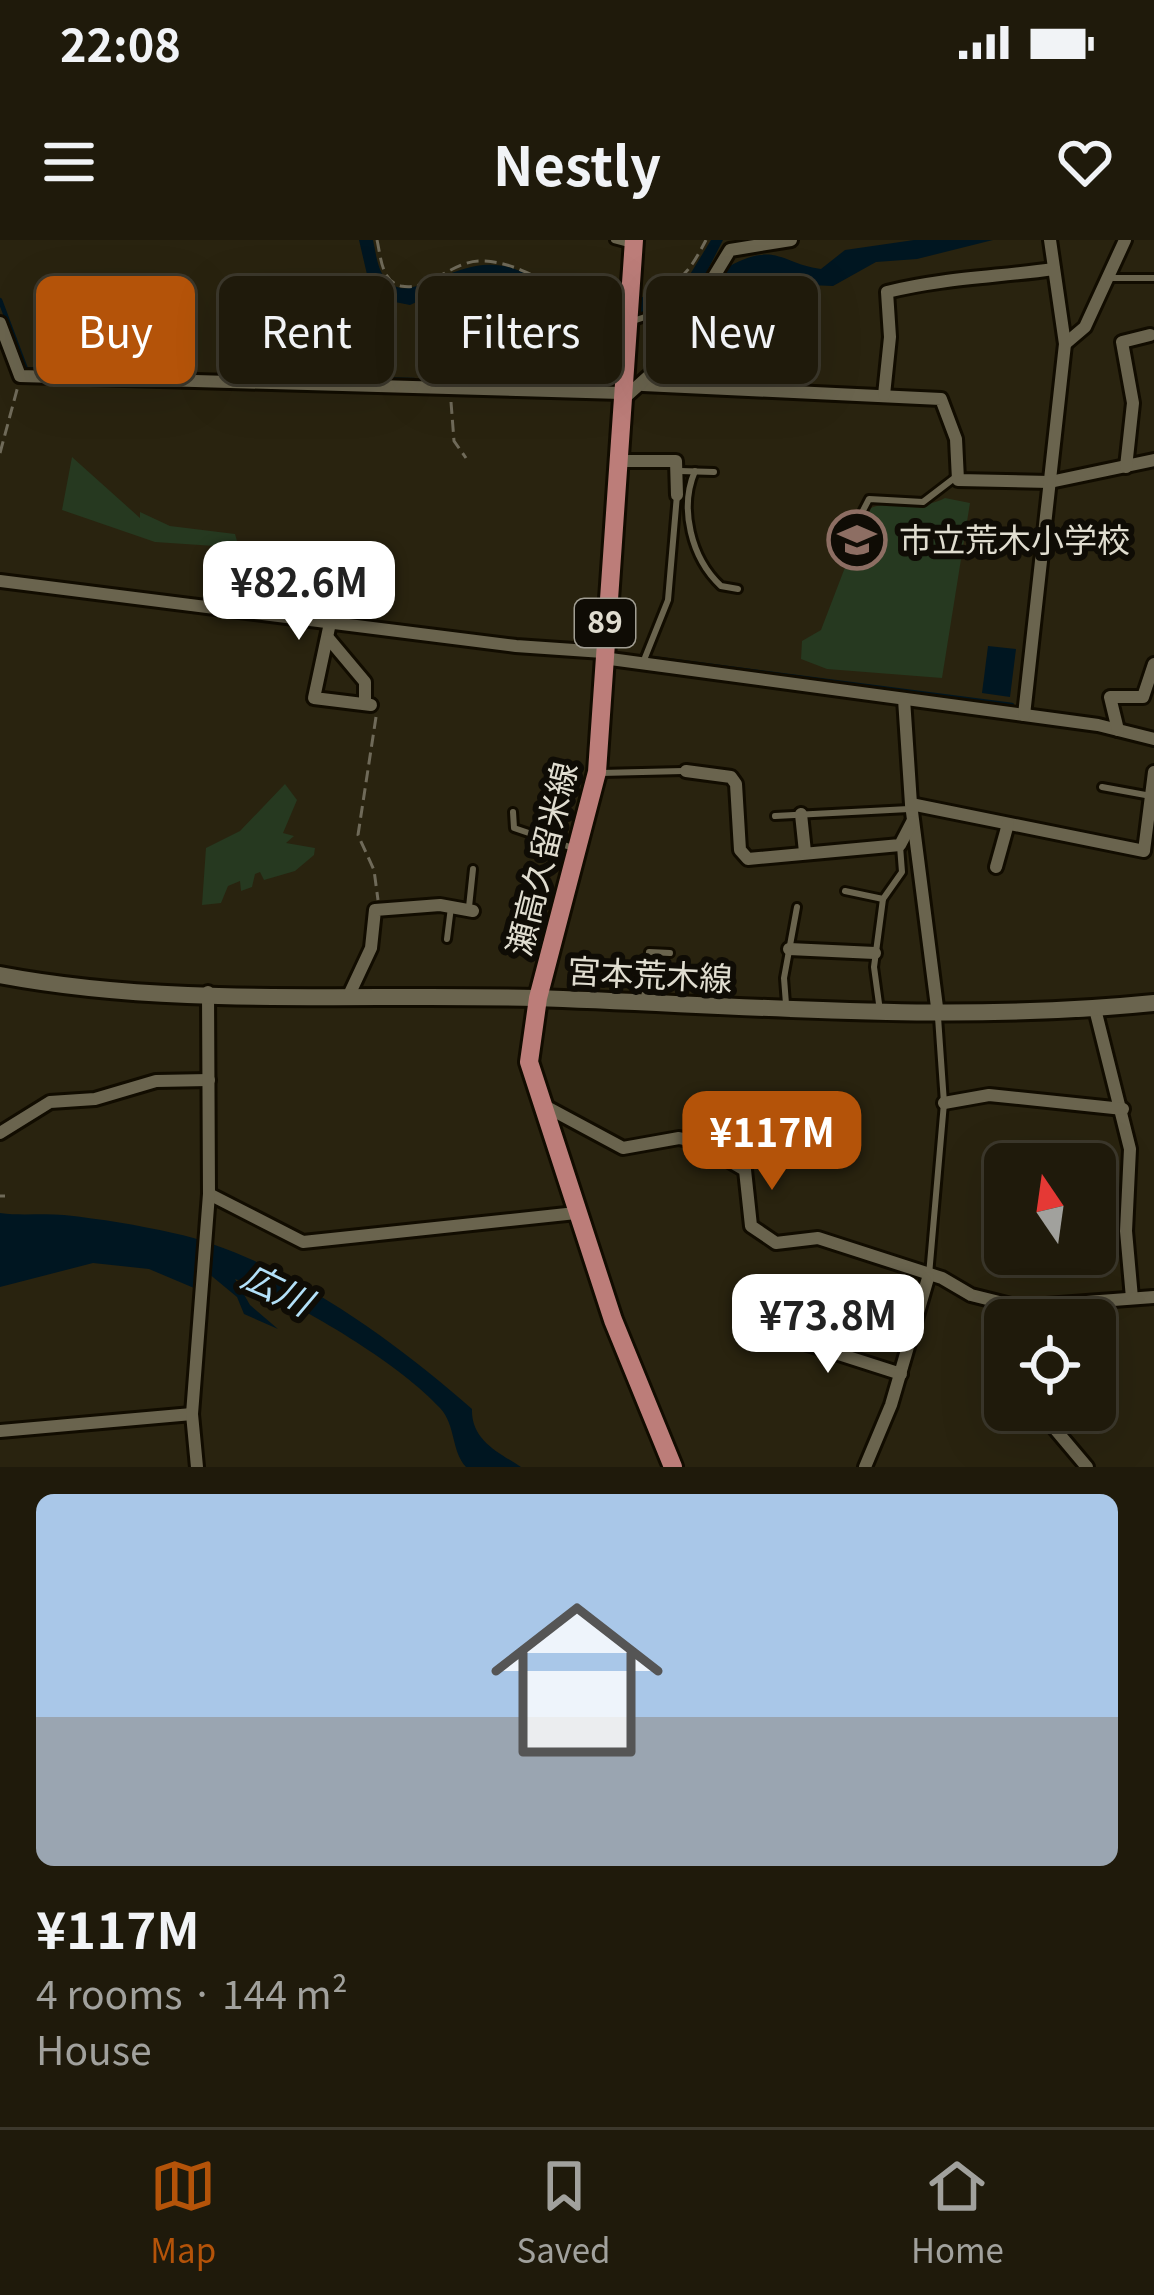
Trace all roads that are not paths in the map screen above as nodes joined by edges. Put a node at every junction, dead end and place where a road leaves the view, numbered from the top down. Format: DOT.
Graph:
graph roads {
  1 [pos="791,240"];
  2 [pos="1050,240"];
  3 [pos="1125,240"];
  4 [pos="627,242"];
  5 [pos="728,246"];
  6 [pos="1054,269"];
  7 [pos="714,276"];
  8 [pos="1108,278"];
  9 [pos="1154,278"];
  10 [pos="646,317"];
  11 [pos="636,320"];
  12 [pos="0,323"];
  13 [pos="1150,335"];
  14 [pos="1065,344"];
  15 [pos="646,382"];
  16 [pos="643,385"];
  17 [pos="884,395"];
  18 [pos="621,398"];
  19 [pos="1154,460"];
  20 [pos="616,461"];
  21 [pos="1126,466"];
  22 [pos="676,471"];
  23 [pos="694,471"];
  24 [pos="714,472"];
  25 [pos="958,476"];
  26 [pos="1050,482"];
  27 [pos="677,495"];
  28 [pos="838,557"];
  29 [pos="0,581"];
  30 [pos="738,589"];
  31 [pos="330,622"];
  32 [pos="329,639"];
  33 [pos="603,655"];
  34 [pos="641,664"];
  35 [pos="1154,664"];
  36 [pos="904,699"];
  37 [pos="1024,715"];
  38 [pos="1118,730"];
  39 [pos="1154,739"];
  40 [pos="686,771"];
  41 [pos="597,772"];
  42 [pos="1154,772"];
  43 [pos="1102,788"];
  44 [pos="1151,796"];
  45 [pos="912,811"];
  46 [pos="513,812"];
  47 [pos="801,814"];
  48 [pos="775,816"];
  49 [pos="1007,824"];
  50 [pos="900,845"];
  51 [pos="580,850"];
  52 [pos="805,852"];
  53 [pos="1149,852"];
  54 [pos="996,867"];
  55 [pos="473,869"];
  56 [pos="845,891"];
  57 [pos="883,899"];
  58 [pos="451,907"];
  59 [pos="797,907"];
  60 [pos="471,910"];
  61 [pos="447,939"];
  62 [pos="789,949"];
  63 [pos="670,953"];
  64 [pos="875,953"];
  65 [pos="0,975"];
  66 [pos="208,992"];
  67 [pos="349,995"];
  68 [pos="538,998"];
  69 [pos="1154,1003"];
  70 [pos="644,1004"];
  71 [pos="1095,1009"];
  72 [pos="788,1012"];
  73 [pos="880,1015"];
  74 [pos="938,1017"];
  75 [pos="209,1080"];
  76 [pos="944,1103"];
  77 [pos="542,1104"];
  78 [pos="1123,1109"];
  79 [pos="0,1133"];
  80 [pos="209,1194"];
  81 [pos="576,1213"];
  82 [pos="928,1278"];
  83 [pos="1132,1298"];
  84 [pos="1154,1298"];
  85 [pos="984,1300"];
  86 [pos="1116,1300"];
  87 [pos="770,1332"];
  88 [pos="901,1374"];
  89 [pos="192,1414"];
  90 [pos="0,1431"];
  91 [pos="1057,1431"];
  92 [pos="197,1467"];
  93 [pos="673,1467"];
  94 [pos="865,1467"];
  95 [pos="1087,1467"];
  1 -- 5 [label="street"];
  2 -- 6 [label="street"];
  3 -- 8 [label="street"];
  4 -- 18 [label="main road, 瀬高久留米線 / 89"];
  5 -- 7 [label="street"];
  6 -- 14 [label="street"];
  6 -- 17 [label="street"];
  8 -- 9 [label="lane"];
  8 -- 14 [label="street"];
  10 -- 11 [label="lane"];
  12 -- 18 [label="street"];
  13 -- 21 [label="street"];
  14 -- 26 [label="street"];
  15 -- 16 [label="street"];
  16 -- 17 [label="street"];
  16 -- 18 [label="street"];
  17 -- 25 [label="street"];
  18 -- 20 [label="main road, 瀬高久留米線 / 89"];
  19 -- 21 [label="street"];
  20 -- 22 [label="street"];
  20 -- 33 [label="main road, 瀬高久留米線 / 89"];
  21 -- 26 [label="street"];
  22 -- 23 [label="lane"];
  22 -- 27 [label="street"];
  23 -- 24 [label="lane"];
  23 -- 30 [label="lane"];
  25 -- 26 [label="street"];
  25 -- 28 [label="lane"];
  26 -- 37 [label="street"];
  27 -- 34 [label="lane"];
  29 -- 31 [label="street"];
  31 -- 32 [label="street"];
  31 -- 33 [label="street"];
  32 -- 32 [label="street"];
  33 -- 34 [label="street"];
  33 -- 41 [label="main road, 瀬高久留米線 / 89"];
  34 -- 36 [label="street"];
  35 -- 38 [label="street"];
  36 -- 37 [label="street"];
  36 -- 45 [label="street"];
  37 -- 38 [label="street"];
  38 -- 39 [label="street"];
  40 -- 41 [label="lane"];
  40 -- 52 [label="street"];
  41 -- 51 [label="main road, 瀬高久留米線 / 89"];
  42 -- 44 [label="street"];
  43 -- 44 [label="lane"];
  44 -- 53 [label="street"];
  45 -- 47 [label="lane"];
  45 -- 49 [label="street"];
  45 -- 50 [label="street"];
  45 -- 74 [label="street"];
  46 -- 51 [label="lane"];
  47 -- 48 [label="lane"];
  47 -- 52 [label="street"];
  49 -- 53 [label="street"];
  49 -- 54 [label="street"];
  50 -- 52 [label="street"];
  50 -- 57 [label="lane"];
  51 -- 68 [label="main road, 瀬高久留米線 / 89"];
  55 -- 60 [label="lane"];
  56 -- 57 [label="lane"];
  57 -- 64 [label="lane"];
  58 -- 60 [label="street"];
  58 -- 61 [label="lane"];
  58 -- 67 [label="street"];
  59 -- 62 [label="lane"];
  62 -- 64 [label="street"];
  62 -- 72 [label="lane"];
  63 -- 70 [label="lane"];
  64 -- 73 [label="lane"];
  65 -- 66 [label="main road, 宮本荒木線"];
  66 -- 67 [label="main road, 宮本荒木線"];
  66 -- 75 [label="street"];
  67 -- 68 [label="main road, 宮本荒木線"];
  68 -- 70 [label="main road, 宮本荒木線"];
  68 -- 77 [label="main road, 瀬高久留米線 / 89"];
  69 -- 71 [label="main road, 宮本荒木線"];
  70 -- 72 [label="main road, 宮本荒木線"];
  71 -- 74 [label="main road, 宮本荒木線"];
  71 -- 78 [label="street"];
  72 -- 73 [label="main road, 宮本荒木線"];
  73 -- 74 [label="main road, 宮本荒木線"];
  74 -- 76 [label="lane"];
  75 -- 79 [label="street"];
  75 -- 80 [label="street"];
  76 -- 78 [label="street"];
  76 -- 82 [label="lane"];
  77 -- 81 [label="main road, 瀬高久留米線 / 89"];
  77 -- 82 [label="street"];
  78 -- 83 [label="street"];
  80 -- 81 [label="street"];
  80 -- 89 [label="street"];
  81 -- 93 [label="main road, 瀬高久留米線 / 89"];
  82 -- 85 [label="street"];
  82 -- 88 [label="street"];
  83 -- 84 [label="street"];
  83 -- 86 [label="street"];
  87 -- 88 [label="street"];
  88 -- 94 [label="street"];
  89 -- 90 [label="street"];
  89 -- 92 [label="street"];
  91 -- 95 [label="street"];
}
